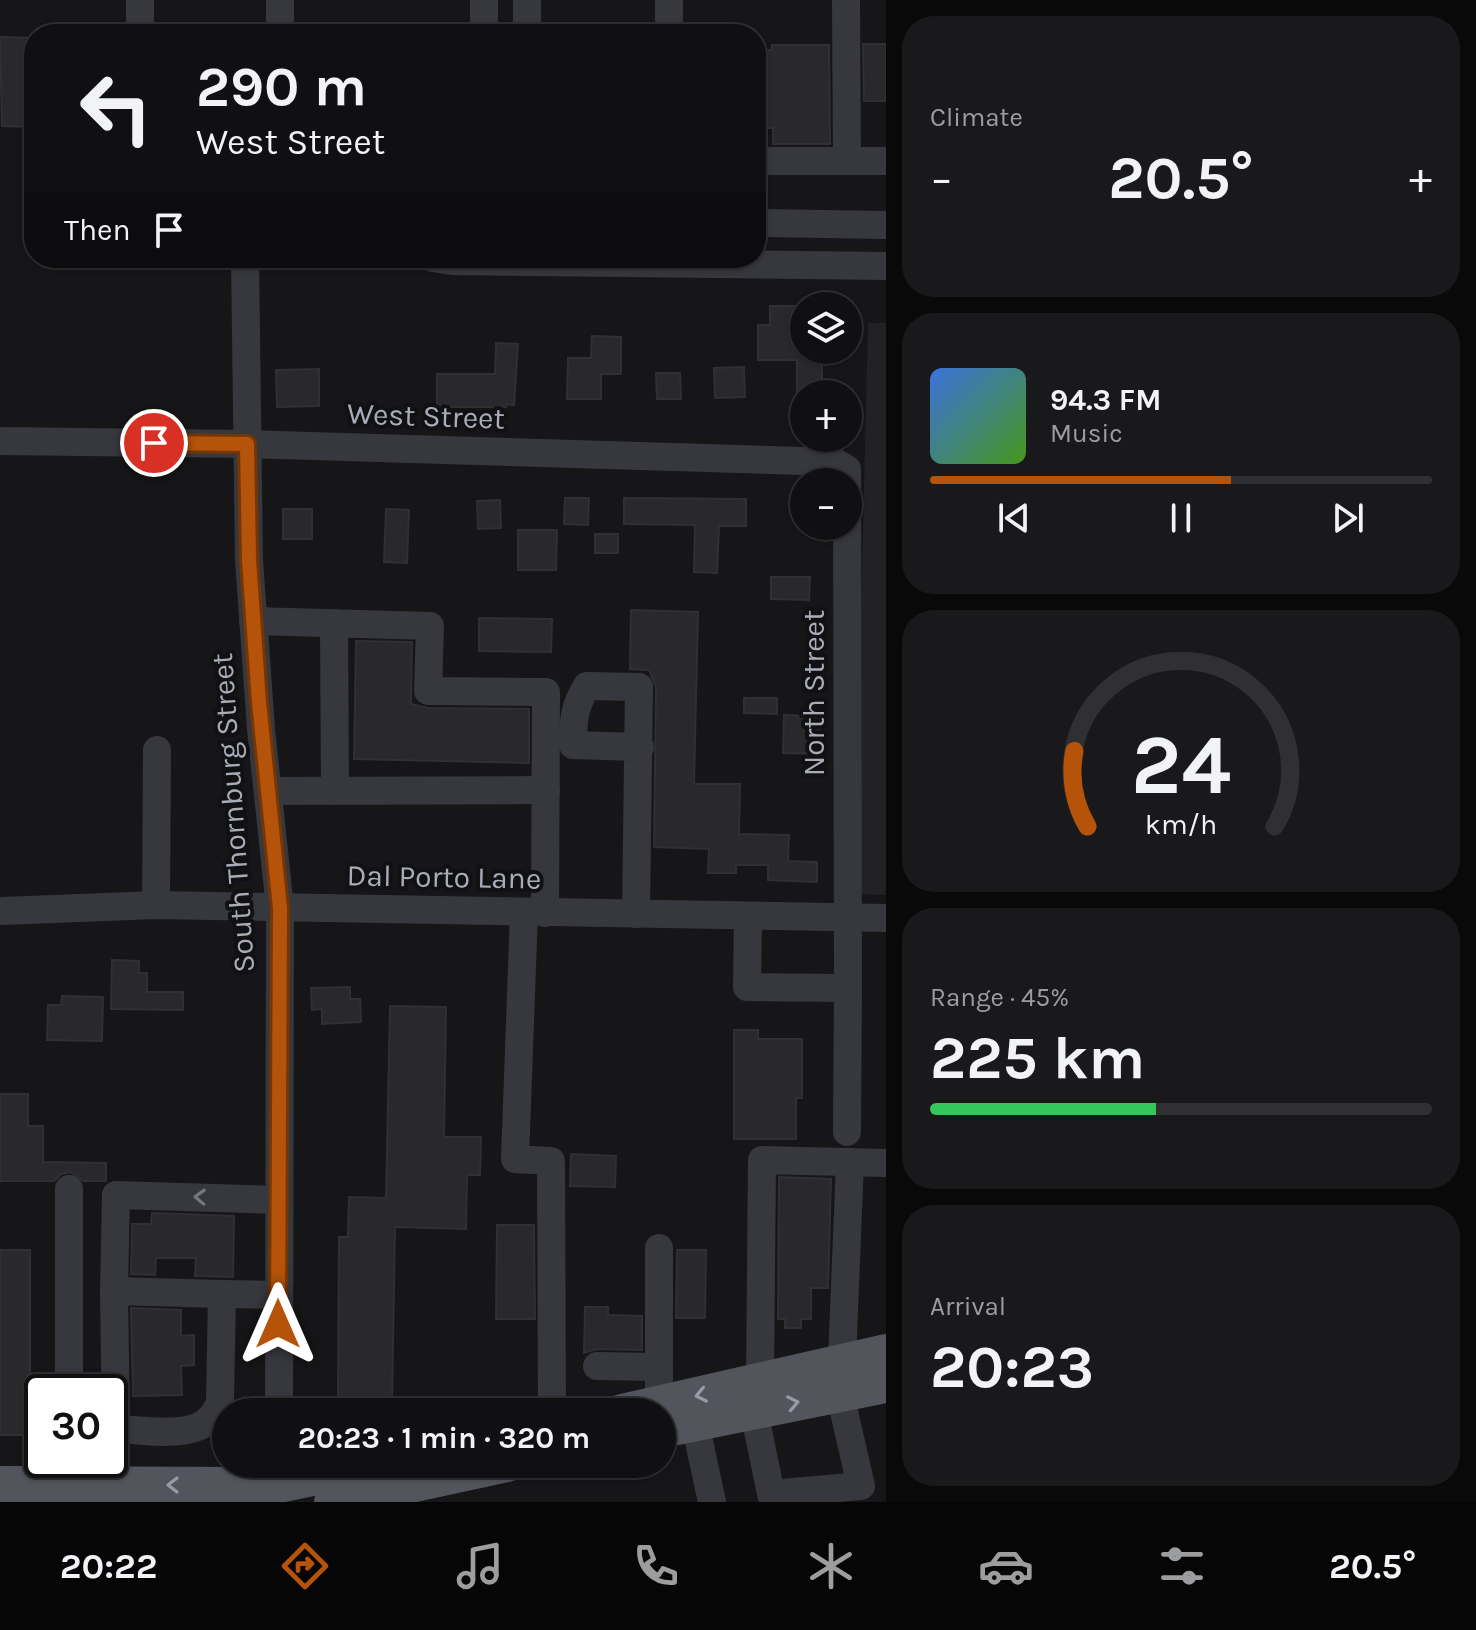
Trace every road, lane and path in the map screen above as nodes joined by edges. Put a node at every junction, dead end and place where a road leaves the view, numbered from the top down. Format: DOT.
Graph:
graph roads {
  1 [pos="140,0"];
  2 [pos="280,0"];
  3 [pos="484,0"];
  4 [pos="527,0"];
  5 [pos="669,0"];
  6 [pos="846,0"];
  7 [pos="140,24"];
  8 [pos="280,24"];
  9 [pos="484,24"];
  10 [pos="527,24"];
  11 [pos="669,24"];
  12 [pos="766,161"];
  13 [pos="847,161"];
  14 [pos="886,161"];
  15 [pos="766,223"];
  16 [pos="886,225"];
  17 [pos="766,263"];
  18 [pos="886,266"];
  19 [pos="245,268"];
  20 [pos="0,441"];
  21 [pos="247,444"];
  22 [pos="845,468"];
  23 [pos="847,540"];
  24 [pos="253,621"];
  25 [pos="334,623"];
  26 [pos="640,747"];
  27 [pos="157,750"];
  28 [pos="546,790"];
  29 [pos="268,791"];
  30 [pos="335,791"];
  31 [pos="156,905"];
  32 [pos="280,908"];
  33 [pos="2,911"];
  34 [pos="535,912"];
  35 [pos="636,914"];
  36 [pos="748,916"];
  37 [pos="847,918"];
  38 [pos="886,918"];
  39 [pos="848,988"];
  40 [pos="847,1132"];
  41 [pos="850,1162"];
  42 [pos="886,1163"];
  43 [pos="69,1189"];
  44 [pos="278,1200"];
  45 [pos="659,1248"];
  46 [pos="114,1291"];
  47 [pos="222,1294"];
  48 [pos="278,1295"];
  49 [pos="886,1352"];
  50 [pos="597,1366"];
  51 [pos="659,1367"];
  52 [pos="69,1374"];
  53 [pos="115,1374"];
  54 [pos="841,1377"];
  55 [pos="886,1385"];
  56 [pos="757,1396"];
  57 [pos="279,1398"];
  58 [pos="552,1398"];
  59 [pos="667,1398"];
  60 [pos="676,1418"];
  61 [pos="676,1427"];
  62 [pos="128,1429"];
  63 [pos="34,1478"];
  64 [pos="92,1478"];
  65 [pos="114,1478"];
  66 [pos="310,1478"];
  67 [pos="443,1478"];
  68 [pos="0,1484"];
  69 [pos="114,1484"];
  70 [pos="280,1484"];
  71 [pos="332,1502"];
  72 [pos="712,1502"];
  1 -- 7 [label="street"];
  2 -- 8 [label="street"];
  3 -- 9 [label="street"];
  4 -- 10 [label="street"];
  5 -- 11 [label="street"];
  6 -- 13 [label="street"];
  12 -- 13 [label="street"];
  13 -- 14 [label="street"];
  15 -- 16 [label="street"];
  17 -- 18 [label="street"];
  19 -- 21 [label="street, South Thornburg Street"];
  20 -- 21 [label="street, West Street"];
  21 -- 22 [label="street, West Street"];
  21 -- 24 [label="street, South Thornburg Street"];
  23 -- 37 [label="street, North Street"];
  24 -- 25 [label="street"];
  24 -- 29 [label="street, South Thornburg Street"];
  25 -- 28 [label="street"];
  25 -- 30 [label="street"];
  26 -- 35 [label="street"];
  27 -- 31 [label="street"];
  28 -- 30 [label="street"];
  28 -- 34 [label="street"];
  29 -- 30 [label="street"];
  29 -- 32 [label="street, South Thornburg Street"];
  31 -- 32 [label="street, Dal Porto Lane"];
  31 -- 33 [label="street, Dal Porto Lane"];
  32 -- 34 [label="street, Dal Porto Lane"];
  32 -- 44 [label="street, South Thornburg Street"];
  34 -- 35 [label="street, Dal Porto Lane"];
  34 -- 58 [label="street"];
  35 -- 36 [label="street, Dal Porto Lane"];
  36 -- 37 [label="street, Dal Porto Lane"];
  36 -- 39 [label="street"];
  37 -- 38 [label="street, Dal Porto Lane"];
  37 -- 39 [label="street, North Street"];
  39 -- 40 [label="street, North Street"];
  41 -- 42 [label="street"];
  41 -- 54 [label="street"];
  41 -- 56 [label="street"];
  43 -- 52 [label="street"];
  44 -- 46 [label="street, one-way"];
  44 -- 48 [label="street, South Thornburg Street"];
  45 -- 51 [label="street"];
  46 -- 47 [label="street"];
  46 -- 53 [label="street"];
  47 -- 48 [label="street"];
  47 -- 62 [label="street"];
  48 -- 57 [label="street, South Thornburg Street"];
  49 -- 54 [label="main road"];
  50 -- 51 [label="street"];
  51 -- 59 [label="street"];
  54 -- 55 [label="main road"];
  54 -- 56 [label="main road"];
  54 -- 56 [label="street"];
  56 -- 60 [label="main road"];
  61 -- 72 [label="street"];
  63 -- 68 [label="main road"];
  64 -- 69 [label="main road"];
  65 -- 69 [label="street"];
  66 -- 70 [label="main road"];
  67 -- 71 [label="main road"];
  70 -- 69 [label="main road, one-way"];
}
